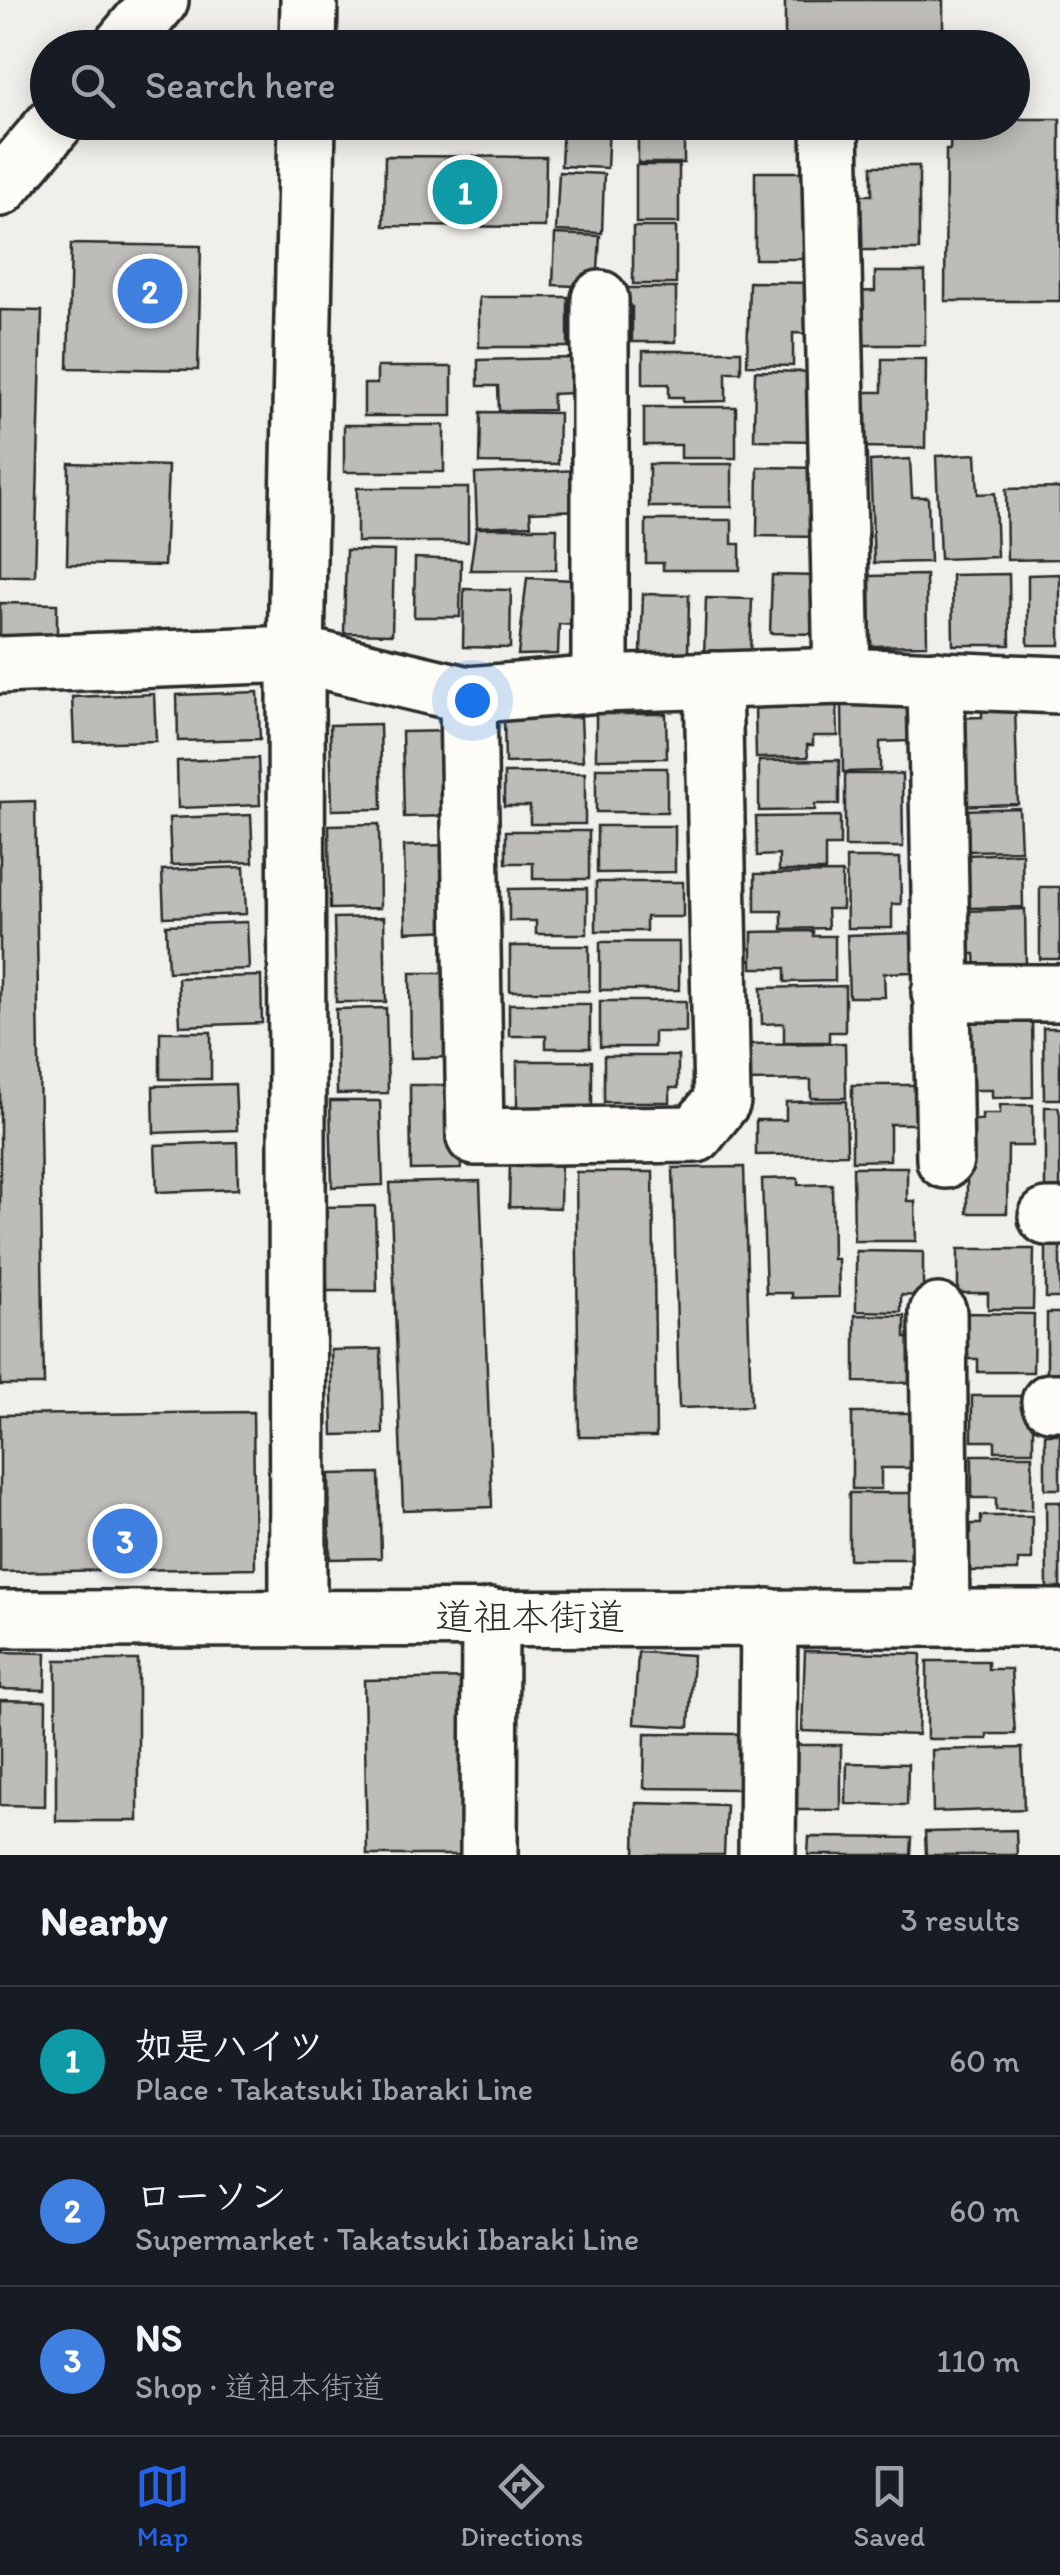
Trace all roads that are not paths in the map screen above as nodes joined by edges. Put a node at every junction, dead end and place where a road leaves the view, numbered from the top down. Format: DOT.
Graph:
graph roads {
  1 [pos="160,0"];
  2 [pos="310,0"];
  3 [pos="135,30"];
  4 [pos="309,30"];
  5 [pos="41,140"];
  6 [pos="307,140"];
  7 [pos="830,140"];
  8 [pos="0,188"];
  9 [pos="600,299"];
  10 [pos="296,654"];
  11 [pos="0,665"];
  12 [pos="842,676"];
  13 [pos="936,679"];
  14 [pos="713,680"];
  15 [pos="600,684"];
  16 [pos="1060,685"];
  17 [pos="468,695"];
  18 [pos="940,993"];
  19 [pos="1060,993"];
  20 [pos="944,1160"];
  21 [pos="938,1312"];
  22 [pos="490,1617"];
  23 [pos="768,1617"];
  24 [pos="941,1617"];
  25 [pos="0,1618"];
  26 [pos="298,1618"];
  27 [pos="1060,1619"];
  28 [pos="489,1855"];
  29 [pos="767,1855"];
  1 -- 3 [label="street"];
  2 -- 4 [label="street"];
  5 -- 8 [label="street"];
  6 -- 10 [label="street"];
  7 -- 12 [label="street"];
  9 -- 15 [label="street"];
  10 -- 11 [label="street"];
  10 -- 17 [label="street"];
  10 -- 26 [label="street"];
  12 -- 13 [label="street"];
  12 -- 14 [label="street"];
  13 -- 16 [label="street"];
  13 -- 18 [label="street"];
  14 -- 15 [label="street"];
  14 -- 17 [label="street"];
  15 -- 17 [label="street"];
  18 -- 19 [label="street"];
  18 -- 20 [label="street"];
  21 -- 24 [label="street"];
  22 -- 23 [label="street, 道祖本街道"];
  22 -- 26 [label="street, 道祖本街道"];
  22 -- 28 [label="street"];
  23 -- 24 [label="street, 道祖本街道"];
  23 -- 29 [label="street"];
  24 -- 27 [label="street, 道祖本街道"];
  25 -- 26 [label="street, 道祖本街道"];
}
